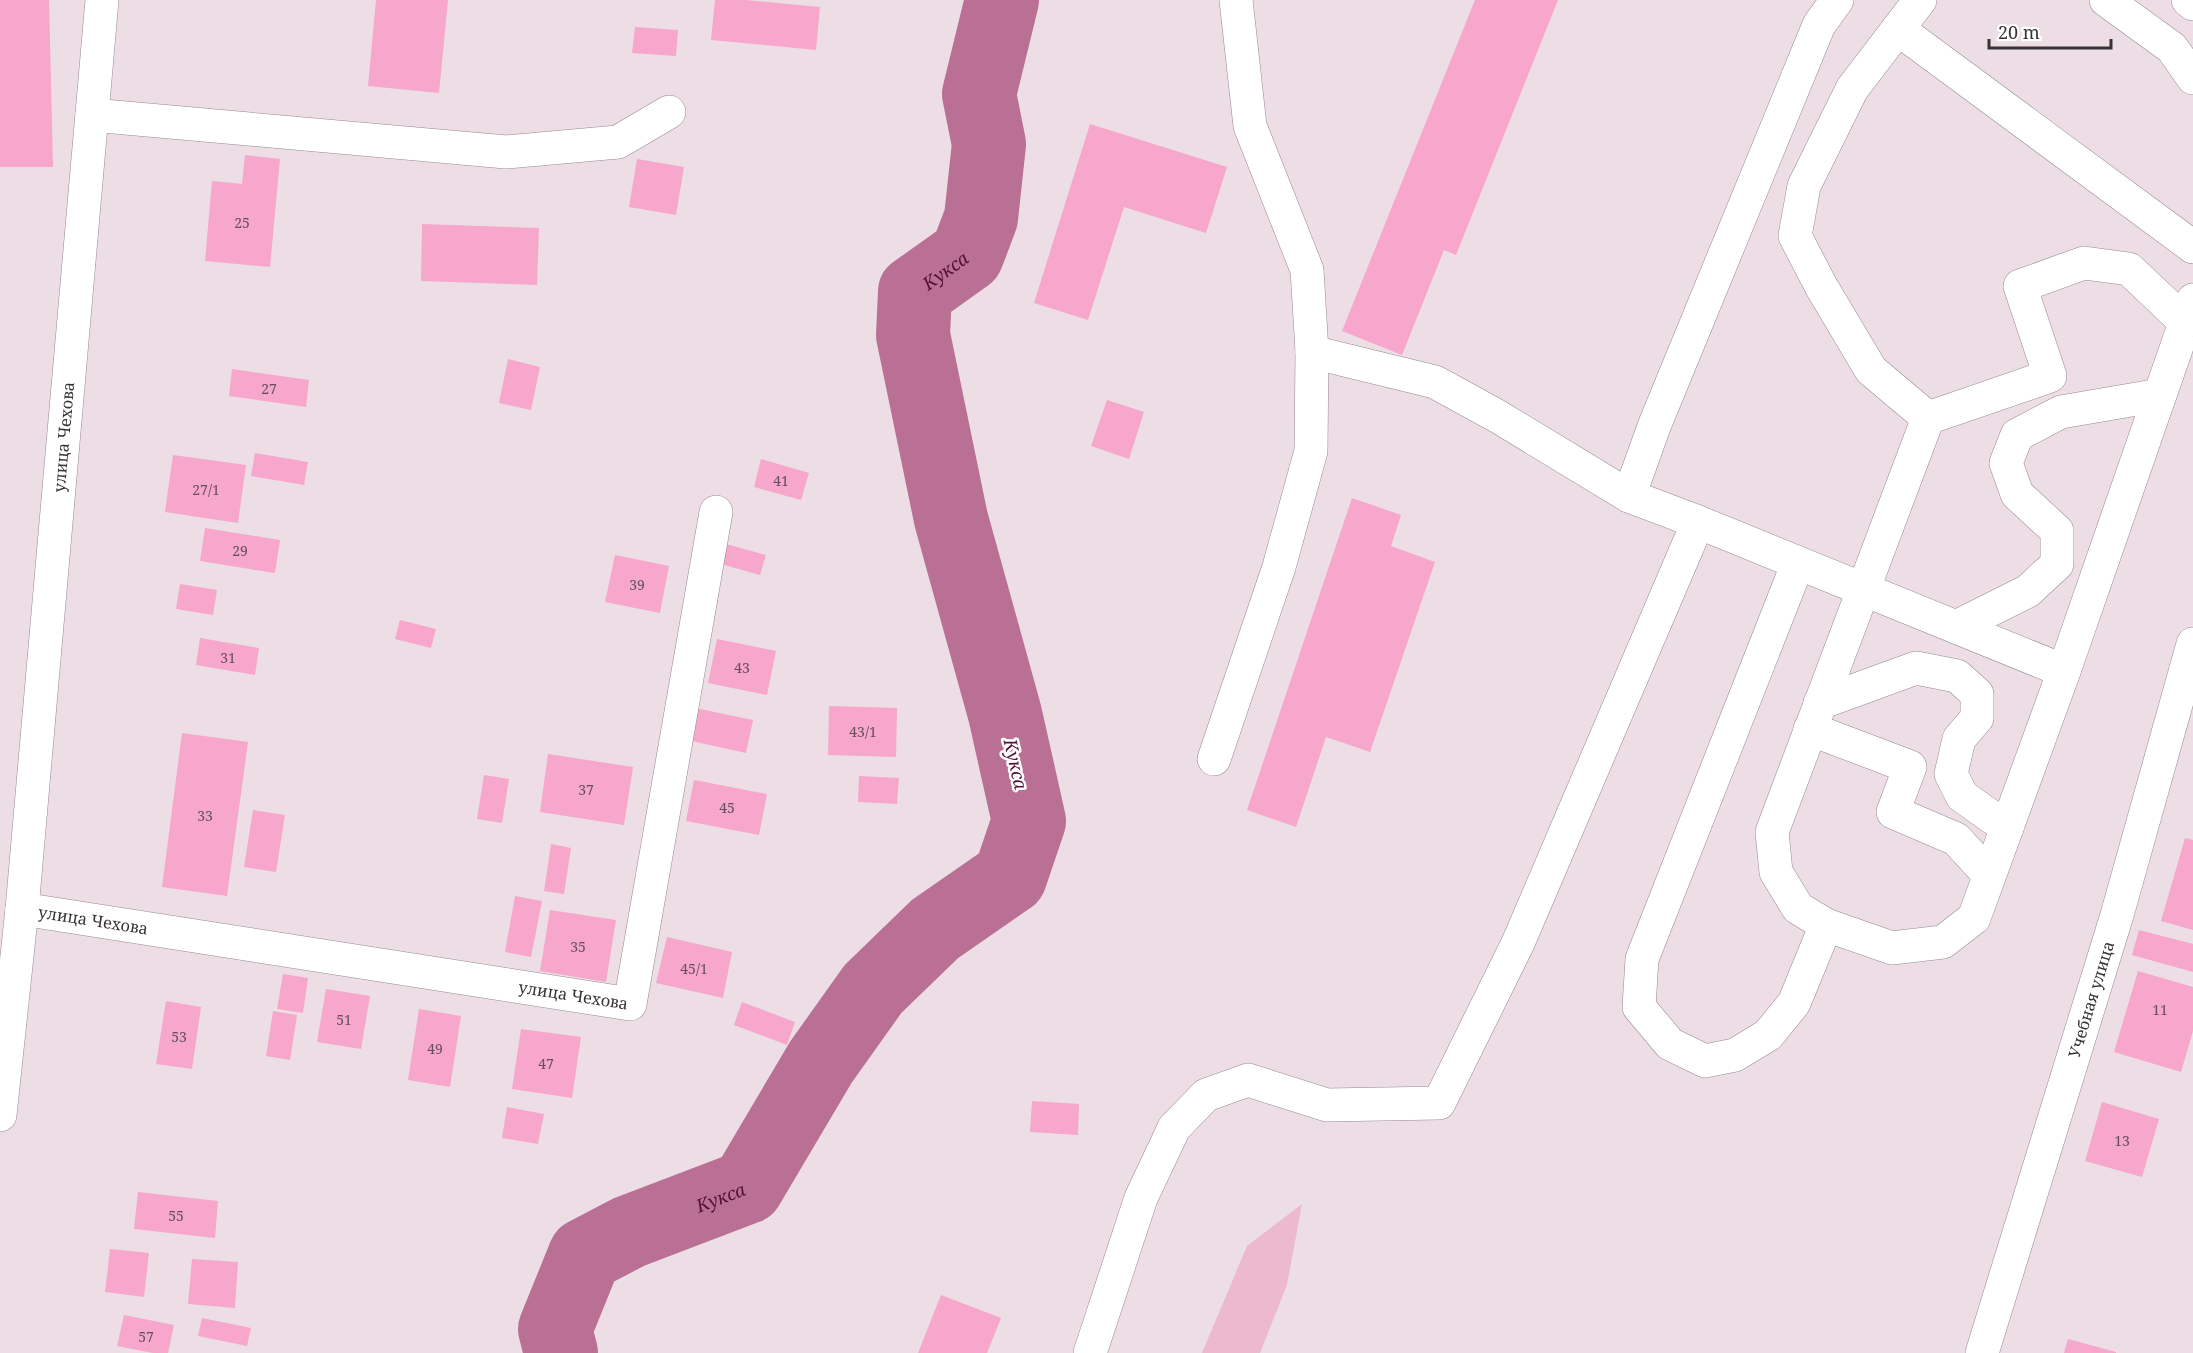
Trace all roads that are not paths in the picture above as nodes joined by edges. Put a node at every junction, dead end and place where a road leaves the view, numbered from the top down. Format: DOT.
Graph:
graph roads {
  1 [pos="102,0"];
  2 [pos="1236,0"];
  3 [pos="1837,0"];
  4 [pos="1920,0"];
  5 [pos="2106,0"];
  6 [pos="2188,0"];
  7 [pos="2193,4"];
  8 [pos="1898,29"];
  9 [pos="2193,78"];
  10 [pos="669,112"];
  11 [pos="92,115"];
  12 [pos="2193,247"];
  13 [pos="2189,311"];
  14 [pos="1312,352"];
  15 [pos="2160,395"];
  16 [pos="1928,418"];
  17 [pos="1629,496"];
  18 [pos="716,512"];
  19 [pos="1698,522"];
  20 [pos="1798,563"];
  21 [pos="1862,589"];
  22 [pos="1956,627"];
  23 [pos="2193,644"];
  24 [pos="2064,671"];
  25 [pos="1815,716"];
  26 [pos="1214,759"];
  27 [pos="2007,828"];
  28 [pos="1989,875"];
  29 [pos="22,909"];
  30 [pos="1826,926"];
  31 [pos="0,1115"];
  32 [pos="1090,1353"];
  33 [pos="1982,1353"];
  1 -- 11 [label="street, улица Чехова"];
  2 -- 14 [label="street"];
  3 -- 17 [label="street"];
  4 -- 8 [label="street"];
  5 -- 9 [label="street"];
  6 -- 7 [label="street"];
  8 -- 12 [label="street"];
  8 -- 16 [label="street"];
  10 -- 11 [label="street"];
  11 -- 29 [label="street, улица Чехова"];
  13 -- 15 [label="street"];
  13 -- 16 [label="street"];
  14 -- 17 [label="street"];
  14 -- 26 [label="street"];
  15 -- 22 [label="street"];
  15 -- 24 [label="street"];
  16 -- 21 [label="street"];
  17 -- 19 [label="street"];
  18 -- 29 [label="street, улица Чехова"];
  19 -- 20 [label="street"];
  19 -- 32 [label="street"];
  20 -- 21 [label="street"];
  20 -- 30 [label="street"];
  21 -- 22 [label="street"];
  21 -- 25 [label="street"];
  22 -- 24 [label="street"];
  23 -- 33 [label="street, Учебная улица"];
  24 -- 27 [label="street"];
  25 -- 27 [label="street"];
  25 -- 28 [label="street"];
  25 -- 30 [label="street"];
  27 -- 28 [label="street"];
  28 -- 30 [label="street"];
  29 -- 31 [label="street, улица Чехова"];
}
